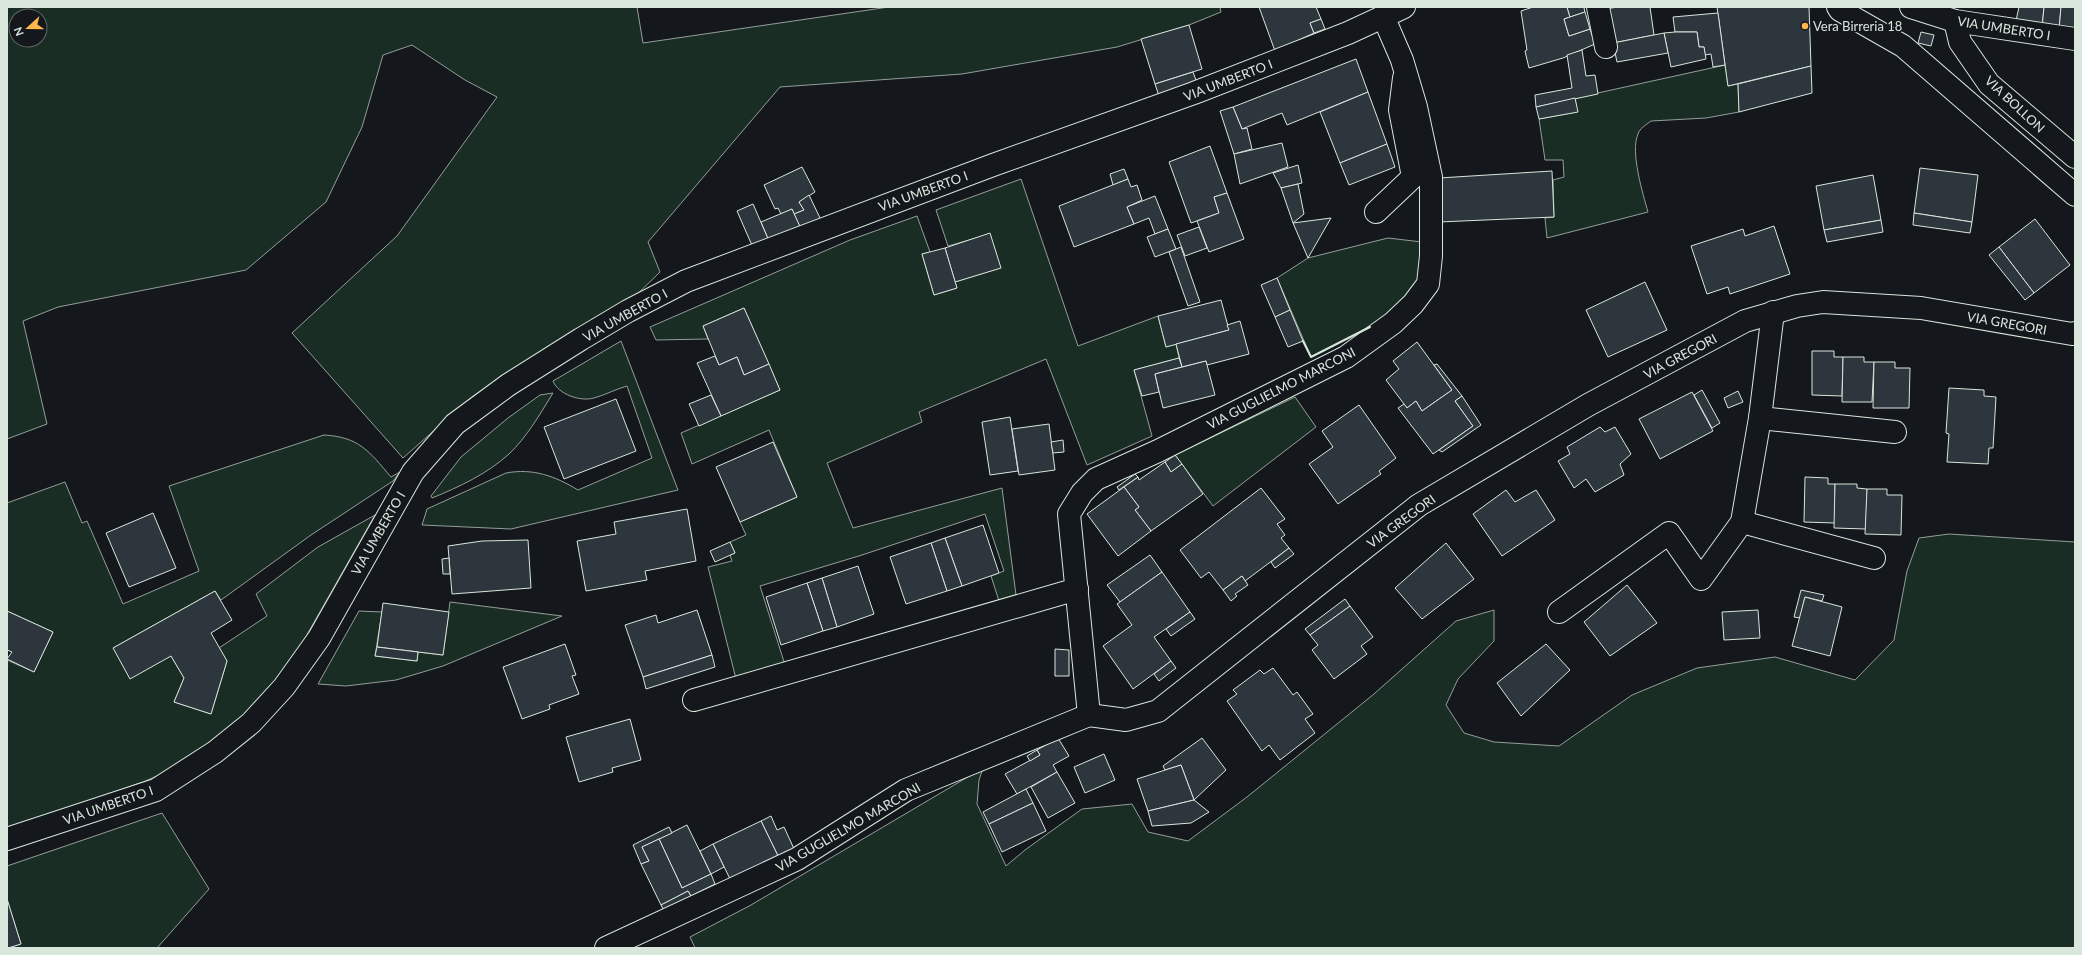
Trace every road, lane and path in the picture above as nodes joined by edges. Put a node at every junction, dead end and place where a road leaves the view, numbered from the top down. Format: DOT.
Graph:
graph roads {
  1 [pos="1404,7"];
  2 [pos="1598,7"];
  3 [pos="1838,7"];
  4 [pos="1911,7"];
  5 [pos="1383,16"];
  6 [pos="1955,21"];
  7 [pos="2075,39"];
  8 [pos="1606,47"];
  9 [pos="1405,71"];
  10 [pos="2075,157"];
  11 [pos="2075,195"];
  12 [pos="1376,212"];
  13 [pos="1773,312"];
  14 [pos="2075,334"];
  15 [pos="1760,418"];
  16 [pos="1895,432"];
  17 [pos="1742,522"];
  18 [pos="1874,558"];
  19 [pos="1077,589"];
  20 [pos="1559,612"];
  21 [pos="694,700"];
  22 [pos="1088,715"];
  23 [pos="7,839"];
  24 [pos="606,948"];
  1 -- 5 [label="street, VIA UMBERTO I"];
  2 -- 8 [label="street"];
  3 -- 11 [label="street"];
  4 -- 6 [label="street, VIA UMBERTO I"];
  5 -- 9 [label="street, VIA GUGLIELMO MARCONI"];
  5 -- 23 [label="street, VIA UMBERTO I"];
  6 -- 7 [label="street, VIA UMBERTO I"];
  6 -- 10 [label="street, VIA BOLLON"];
  9 -- 12 [label="street, VIA GUGLIELMO MARCONI"];
  9 -- 19 [label="street, VIA GUGLIELMO MARCONI"];
  13 -- 14 [label="street, VIA GREGORI"];
  13 -- 15 [label="street"];
  13 -- 22 [label="street, VIA GREGORI"];
  15 -- 16 [label="street"];
  15 -- 17 [label="street"];
  17 -- 18 [label="street"];
  17 -- 20 [label="street"];
  19 -- 21 [label="street"];
  19 -- 22 [label="street, VIA GUGLIELMO MARCONI"];
  22 -- 24 [label="street, VIA GUGLIELMO MARCONI"];
}
